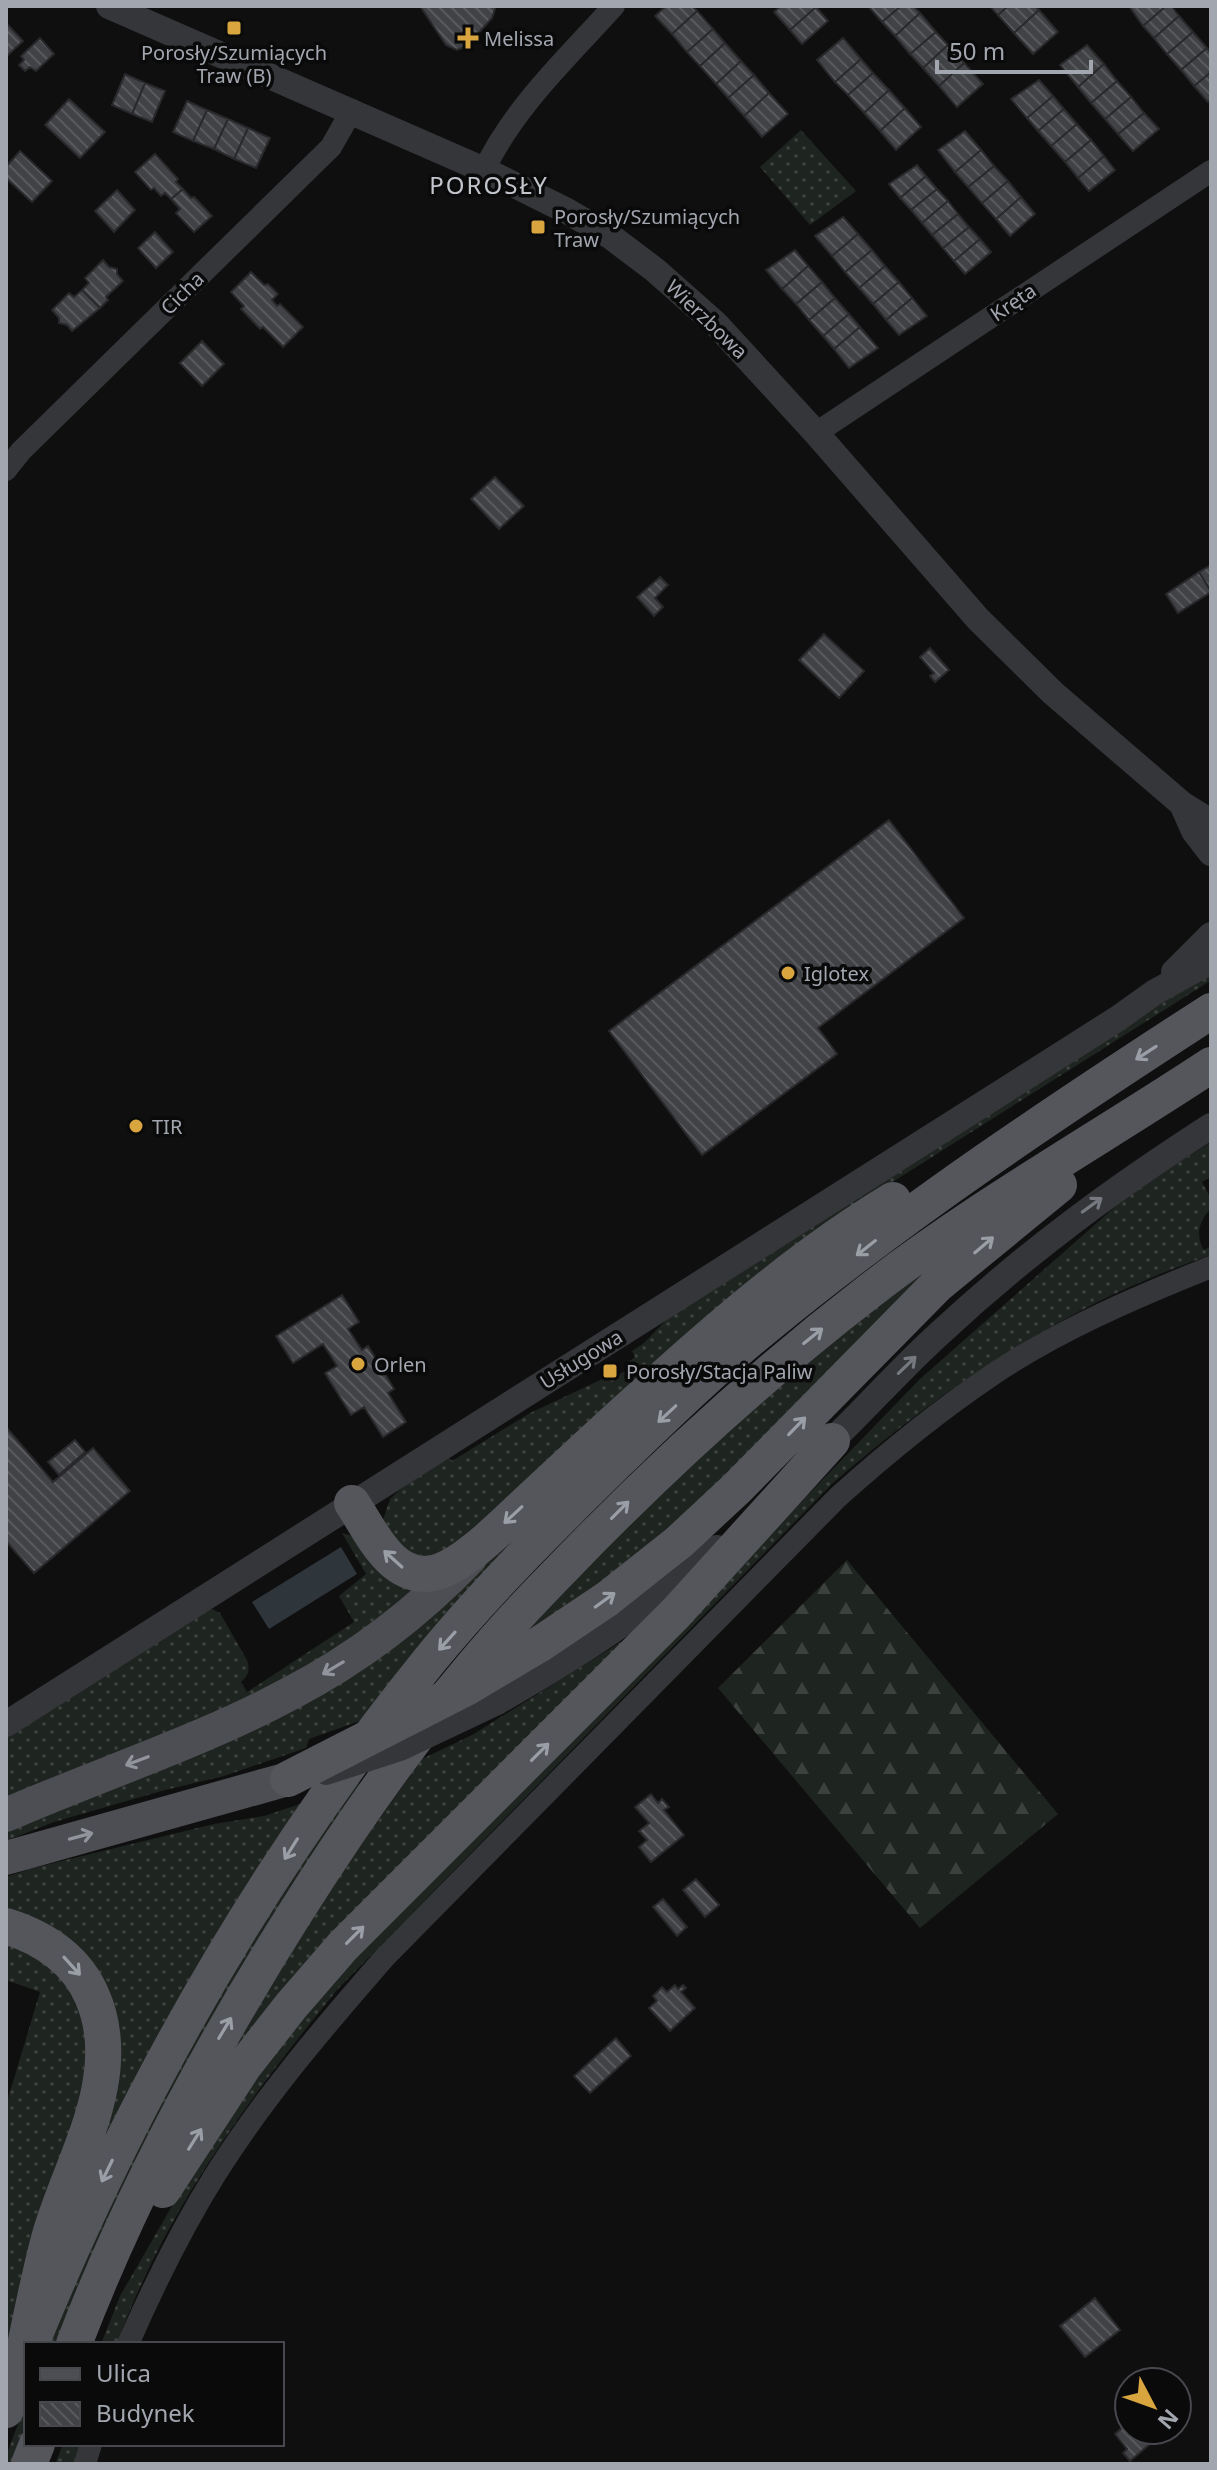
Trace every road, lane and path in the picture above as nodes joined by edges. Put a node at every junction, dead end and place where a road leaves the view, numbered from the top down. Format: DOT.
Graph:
graph roads {
  1 [pos="109,6"];
  2 [pos="614,6"];
  3 [pos="352,110"];
  4 [pos="484,170"];
  5 [pos="1211,171"];
  6 [pos="816,433"];
  7 [pos="14,443"];
  8 [pos="6,470"];
  9 [pos="1182,804"];
  10 [pos="1211,822"];
  11 [pos="1211,853"];
  12 [pos="1211,935"];
  13 [pos="1211,961"];
  14 [pos="1155,992"];
  15 [pos="1211,1011"];
  16 [pos="1204,1070"];
  17 [pos="1066,1105"];
  18 [pos="1211,1126"];
  19 [pos="1211,1267"];
  20 [pos="832,1441"];
  21 [pos="352,1503"];
  22 [pos="485,1542"];
  23 [pos="6,1724"];
  24 [pos="288,1779"];
  25 [pos="6,1815"];
  26 [pos="6,1858"];
  27 [pos="6,1926"];
  28 [pos="78,2334"];
  29 [pos="26,2342"];
  30 [pos="32,2342"];
  31 [pos="129,2342"];
  32 [pos="24,2351"];
  33 [pos="17,2382"];
  1 -- 3 [label="street, Wierzbowa"];
  2 -- 4 [label="street"];
  3 -- 4 [label="street, Wierzbowa"];
  3 -- 7 [label="street, Cicha"];
  4 -- 6 [label="street, Wierzbowa"];
  5 -- 6 [label="street, Kręta"];
  6 -- 9 [label="street, Wierzbowa"];
  7 -- 8 [label="street, Cicha"];
  9 -- 10 [label="street, Wierzbowa"];
  9 -- 11 [label="street, Wierzbowa"];
  12 -- 14 [label="street"];
  13 -- 14 [label="street"];
  14 -- 21 [label="street, Usługowa"];
  15 -- 17 [label="highway, one-way"];
  24 -- 16 [label="highway, one-way, bridge"];
  28 -- 16 [label="highway, one-way"];
  17 -- 22 [label="highway, one-way"];
  17 -- 30 [label="highway, one-way"];
  20 -- 18 [label="street, one-way"];
  19 -- 31 [label="street"];
  20 -- 24 [label="street, bridge"];
  28 -- 20 [label="highway, one-way"];
  22 -- 21 [label="highway, one-way"];
  21 -- 23 [label="street, Usługowa"];
  22 -- 25 [label="main road, one-way"];
  26 -- 24 [label="main road, one-way"];
  27 -- 29 [label="highway, one-way"];
  32 -- 33 [label="highway, one-way"];
}
